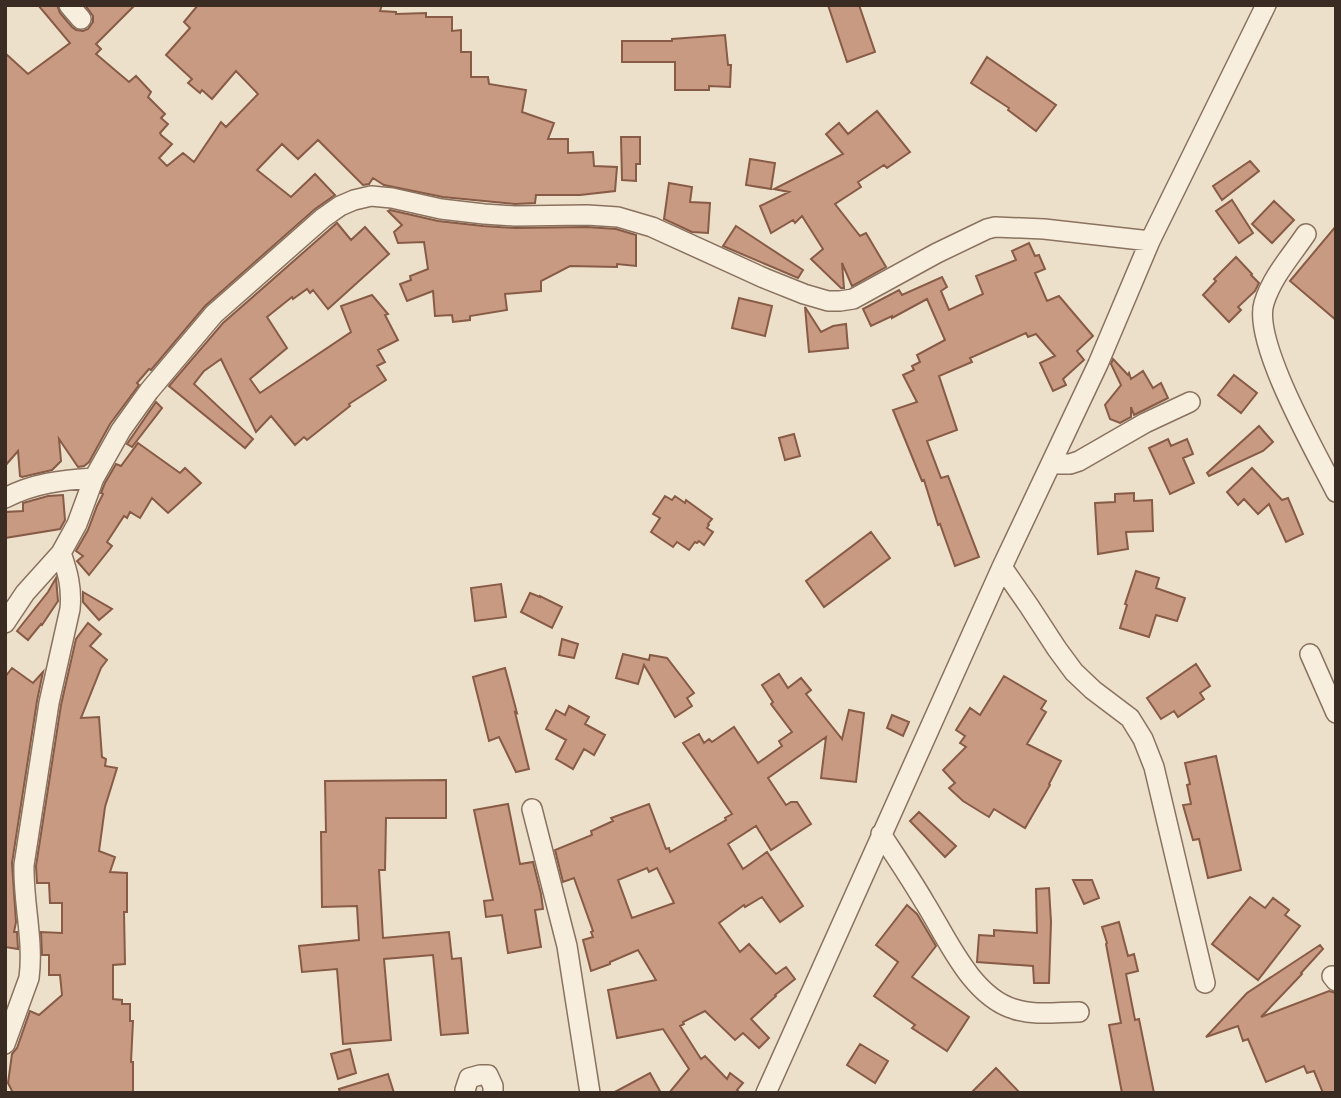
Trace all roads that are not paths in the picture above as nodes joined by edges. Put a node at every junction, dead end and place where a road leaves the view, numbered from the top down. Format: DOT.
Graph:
graph roads {
  1 [pos="1266,5"];
  2 [pos="1306,234"];
  3 [pos="1150,241"];
  4 [pos="1190,402"];
  5 [pos="1052,464"];
  6 [pos="94,478"];
  7 [pos="1336,492"];
  8 [pos="5,498"];
  9 [pos="61,553"];
  10 [pos="1002,567"];
  11 [pos="5,623"];
  12 [pos="1310,654"];
  13 [pos="1336,713"];
  14 [pos="532,809"];
  15 [pos="881,835"];
  16 [pos="1205,983"];
  17 [pos="1079,1012"];
  18 [pos="5,1044"];
  19 [pos="466,1093"];
  20 [pos="493,1093"];
  21 [pos="590,1093"];
  22 [pos="766,1093"];
  1 -- 3 [label="street"];
  2 -- 7 [label="street"];
  3 -- 5 [label="street"];
  3 -- 6 [label="street"];
  4 -- 5 [label="street"];
  5 -- 10 [label="street"];
  6 -- 8 [label="street"];
  6 -- 9 [label="street"];
  9 -- 11 [label="street"];
  9 -- 18 [label="street"];
  10 -- 15 [label="street"];
  10 -- 16 [label="street"];
  12 -- 13 [label="street"];
  14 -- 21 [label="street"];
  15 -- 17 [label="street"];
  15 -- 22 [label="street"];
  19 -- 20 [label="street"];
}
